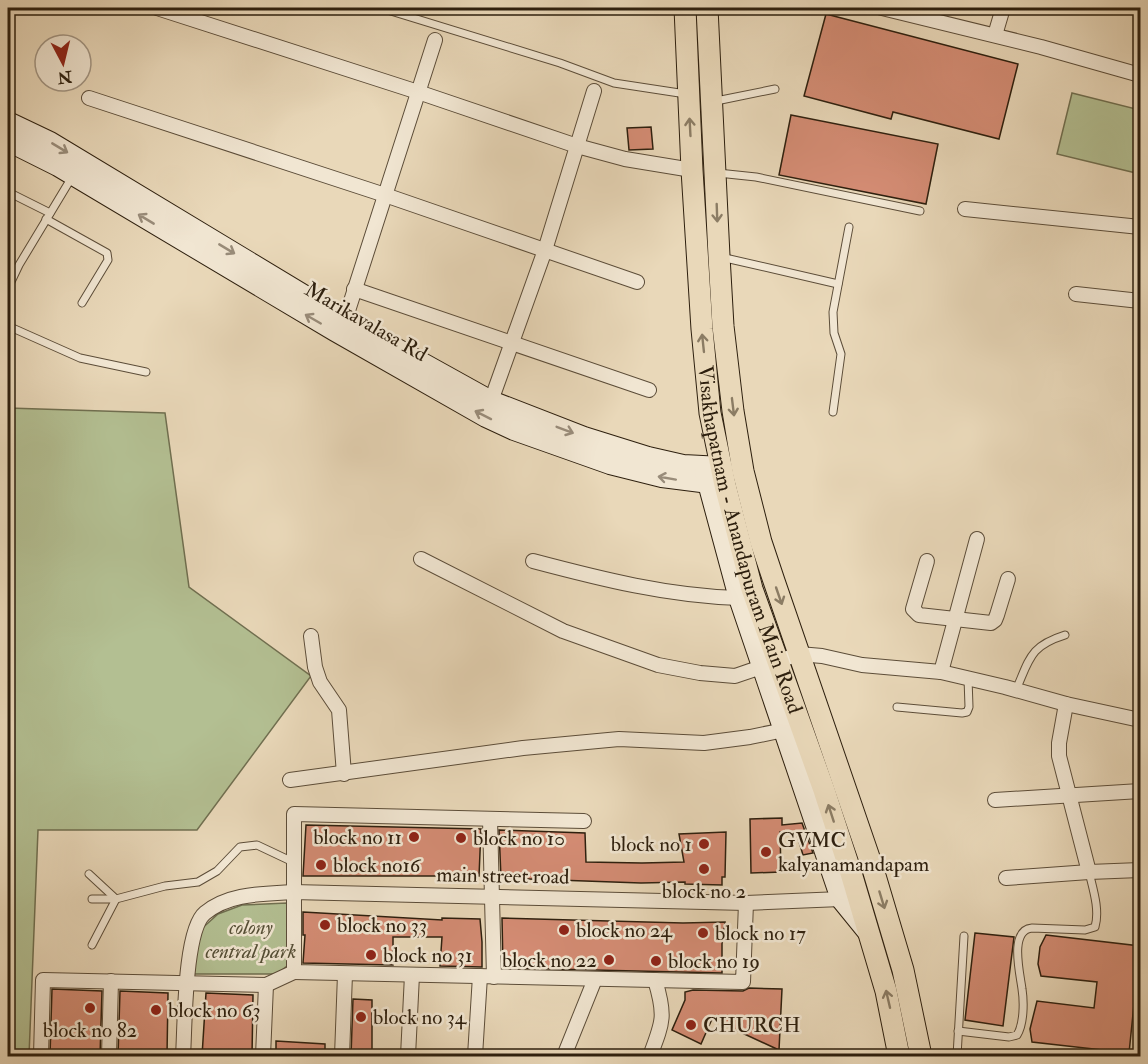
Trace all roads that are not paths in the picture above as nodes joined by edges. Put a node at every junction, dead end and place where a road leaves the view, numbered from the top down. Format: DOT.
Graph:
graph roads {
  1 [pos="157,8"];
  2 [pos="381,8"];
  3 [pos="685,8"];
  4 [pos="707,8"];
  5 [pos="882,8"];
  6 [pos="1003,8"];
  7 [pos="935,14"];
  8 [pos="995,35"];
  9 [pos="435,40"];
  10 [pos="1140,75"];
  11 [pos="775,89"];
  12 [pos="594,91"];
  13 [pos="418,92"];
  14 [pos="688,94"];
  15 [pos="89,98"];
  16 [pos="711,102"];
  17 [pos="8,122"];
  18 [pos="8,141"];
  19 [pos="577,146"];
  20 [pos="692,170"];
  21 [pos="715,173"];
  22 [pos="74,175"];
  23 [pos="106,185"];
  24 [pos="8,192"];
  25 [pos="385,195"];
  26 [pos="964,208"];
  27 [pos="920,211"];
  28 [pos="48,216"];
  29 [pos="849,227"];
  30 [pos="1140,227"];
  31 [pos="545,250"];
  32 [pos="719,256"];
  33 [pos="637,282"];
  34 [pos="838,284"];
  35 [pos="8,288"];
  36 [pos="354,289"];
  37 [pos="1076,294"];
  38 [pos="1140,301"];
  39 [pos="82,303"];
  40 [pos="345,320"];
  41 [pos="8,326"];
  42 [pos="511,344"];
  43 [pos="146,372"];
  44 [pos="649,390"];
  45 [pos="491,401"];
  46 [pos="833,412"];
  47 [pos="715,476"];
  48 [pos="977,539"];
  49 [pos="421,559"];
  50 [pos="533,561"];
  51 [pos="927,561"];
  52 [pos="1008,579"];
  53 [pos="739,598"];
  54 [pos="954,619"];
  55 [pos="1065,635"];
  56 [pos="311,636"];
  57 [pos="799,654"];
  58 [pos="769,663"];
  59 [pos="941,672"];
  60 [pos="968,678"];
  61 [pos="1016,690"];
  62 [pos="1066,704"];
  63 [pos="897,707"];
  64 [pos="1140,720"];
  65 [pos="784,730"];
  66 [pos="344,774"];
  67 [pos="290,780"];
  68 [pos="1140,791"];
  69 [pos="1070,796"];
  70 [pos="995,800"];
  71 [pos="490,819"];
  72 [pos="584,821"];
  73 [pos="293,862"];
  74 [pos="1140,870"];
  75 [pos="1089,872"];
  76 [pos="90,874"];
  77 [pos="1006,878"];
  78 [pos="293,892"];
  79 [pos="492,898"];
  80 [pos="92,899"];
  81 [pos="116,899"];
  82 [pos="841,899"];
  83 [pos="746,903"];
  84 [pos="869,933"];
  85 [pos="964,936"];
  86 [pos="92,945"];
  87 [pos="294,972"];
  88 [pos="345,974"];
  89 [pos="412,975"];
  90 [pos="487,977"];
  91 [pos="595,979"];
  92 [pos="655,980"];
  93 [pos="111,981"];
  94 [pos="187,982"];
  95 [pos="266,985"];
  96 [pos="958,1031"];
  97 [pos="41,1056"];
  98 [pos="109,1056"];
  99 [pos="183,1056"];
  100 [pos="263,1056"];
  101 [pos="342,1056"];
  102 [pos="408,1056"];
  103 [pos="475,1056"];
  104 [pos="564,1056"];
  105 [pos="650,1056"];
  106 [pos="899,1056"];
  107 [pos="921,1056"];
  108 [pos="957,1056"];
  1 -- 13 [label="street"];
  2 -- 14 [label="lane"];
  3 -- 14 [label="main road, Visakhapatnam - Anandapuram Main Road"];
  4 -- 16 [label="main road, Visakhapatnam - Anandapuram Main Road"];
  5 -- 7 [label="street"];
  6 -- 8 [label="street"];
  7 -- 8 [label="street"];
  8 -- 10 [label="street"];
  9 -- 13 [label="street"];
  11 -- 16 [label="lane"];
  12 -- 19 [label="street"];
  13 -- 19 [label="street"];
  13 -- 25 [label="street"];
  20 -- 14 [label="main road, Visakhapatnam - Anandapuram Main Road, one-way"];
  15 -- 25 [label="street"];
  16 -- 21 [label="main road, Visakhapatnam - Anandapuram Main Road"];
  17 -- 23 [label="street, Marikavalasa Rd, one-way"];
  18 -- 22 [label="street, Marikavalasa Rd"];
  19 -- 20 [label="street"];
  19 -- 31 [label="street"];
  47 -- 20 [label="main road, Visakhapatnam - Anandapuram Main Road, one-way"];
  21 -- 27 [label="lane"];
  21 -- 32 [label="main road, Visakhapatnam - Anandapuram Main Road, one-way"];
  22 -- 23 [label="street, Marikavalasa Rd"];
  22 -- 28 [label="lane"];
  23 -- 40 [label="street, Marikavalasa Rd, one-way"];
  47 -- 23 [label="street, Marikavalasa Rd, one-way"];
  24 -- 28 [label="lane"];
  25 -- 31 [label="street"];
  25 -- 36 [label="street"];
  26 -- 30 [label="street"];
  28 -- 35 [label="lane"];
  28 -- 39 [label="lane"];
  29 -- 34 [label="lane"];
  31 -- 33 [label="street"];
  31 -- 42 [label="street"];
  32 -- 34 [label="lane"];
  32 -- 57 [label="main road, Visakhapatnam - Anandapuram Main Road, one-way"];
  34 -- 46 [label="lane"];
  36 -- 40 [label="street"];
  36 -- 42 [label="street"];
  37 -- 38 [label="street"];
  40 -- 45 [label="street, Marikavalasa Rd"];
  41 -- 43 [label="lane"];
  42 -- 44 [label="street"];
  42 -- 45 [label="street"];
  45 -- 47 [label="street, Marikavalasa Rd, one-way"];
  47 -- 53 [label="street"];
  47 -- 58 [label="main road, Visakhapatnam - Anandapuram Main Road"];
  48 -- 54 [label="street"];
  49 -- 58 [label="street"];
  50 -- 53 [label="street"];
  51 -- 54 [label="street"];
  52 -- 54 [label="street"];
  53 -- 58 [label="street"];
  54 -- 59 [label="street"];
  55 -- 61 [label="lane"];
  56 -- 66 [label="street"];
  57 -- 58 [label="street"];
  57 -- 59 [label="street"];
  57 -- 107 [label="main road, Visakhapatnam - Anandapuram Main Road, one-way"];
  58 -- 65 [label="street"];
  84 -- 58 [label="main road, Visakhapatnam - Anandapuram Main Road, one-way"];
  59 -- 60 [label="street"];
  60 -- 61 [label="street"];
  60 -- 63 [label="lane"];
  61 -- 62 [label="street"];
  62 -- 64 [label="street"];
  62 -- 69 [label="street"];
  65 -- 66 [label="street"];
  65 -- 82 [label="street"];
  66 -- 67 [label="street"];
  68 -- 69 [label="street"];
  69 -- 70 [label="street"];
  69 -- 75 [label="street"];
  71 -- 72 [label="street"];
  71 -- 73 [label="street"];
  71 -- 79 [label="street"];
  73 -- 78 [label="street"];
  73 -- 81 [label="lane"];
  74 -- 75 [label="street"];
  75 -- 77 [label="street"];
  75 -- 96 [label="lane"];
  76 -- 81 [label="lane"];
  78 -- 79 [label="street, main street road"];
  78 -- 87 [label="street"];
  78 -- 94 [label="street, main street road"];
  79 -- 83 [label="street, main street road"];
  79 -- 90 [label="street"];
  80 -- 81 [label="lane"];
  81 -- 86 [label="lane"];
  82 -- 83 [label="street, main street road"];
  82 -- 84 [label="street"];
  83 -- 92 [label="street"];
  106 -- 84 [label="main road, Visakhapatnam - Anandapuram Main Road, one-way"];
  85 -- 96 [label="lane"];
  87 -- 88 [label="street"];
  87 -- 95 [label="street"];
  88 -- 89 [label="street"];
  88 -- 101 [label="street"];
  89 -- 90 [label="street"];
  89 -- 102 [label="street"];
  90 -- 91 [label="street"];
  90 -- 103 [label="street"];
  91 -- 92 [label="street"];
  91 -- 104 [label="street"];
  92 -- 105 [label="street"];
  93 -- 94 [label="street"];
  93 -- 97 [label="street"];
  93 -- 98 [label="street"];
  94 -- 95 [label="street"];
  94 -- 99 [label="street, main street road"];
  95 -- 100 [label="street"];
  96 -- 108 [label="lane"];
}
